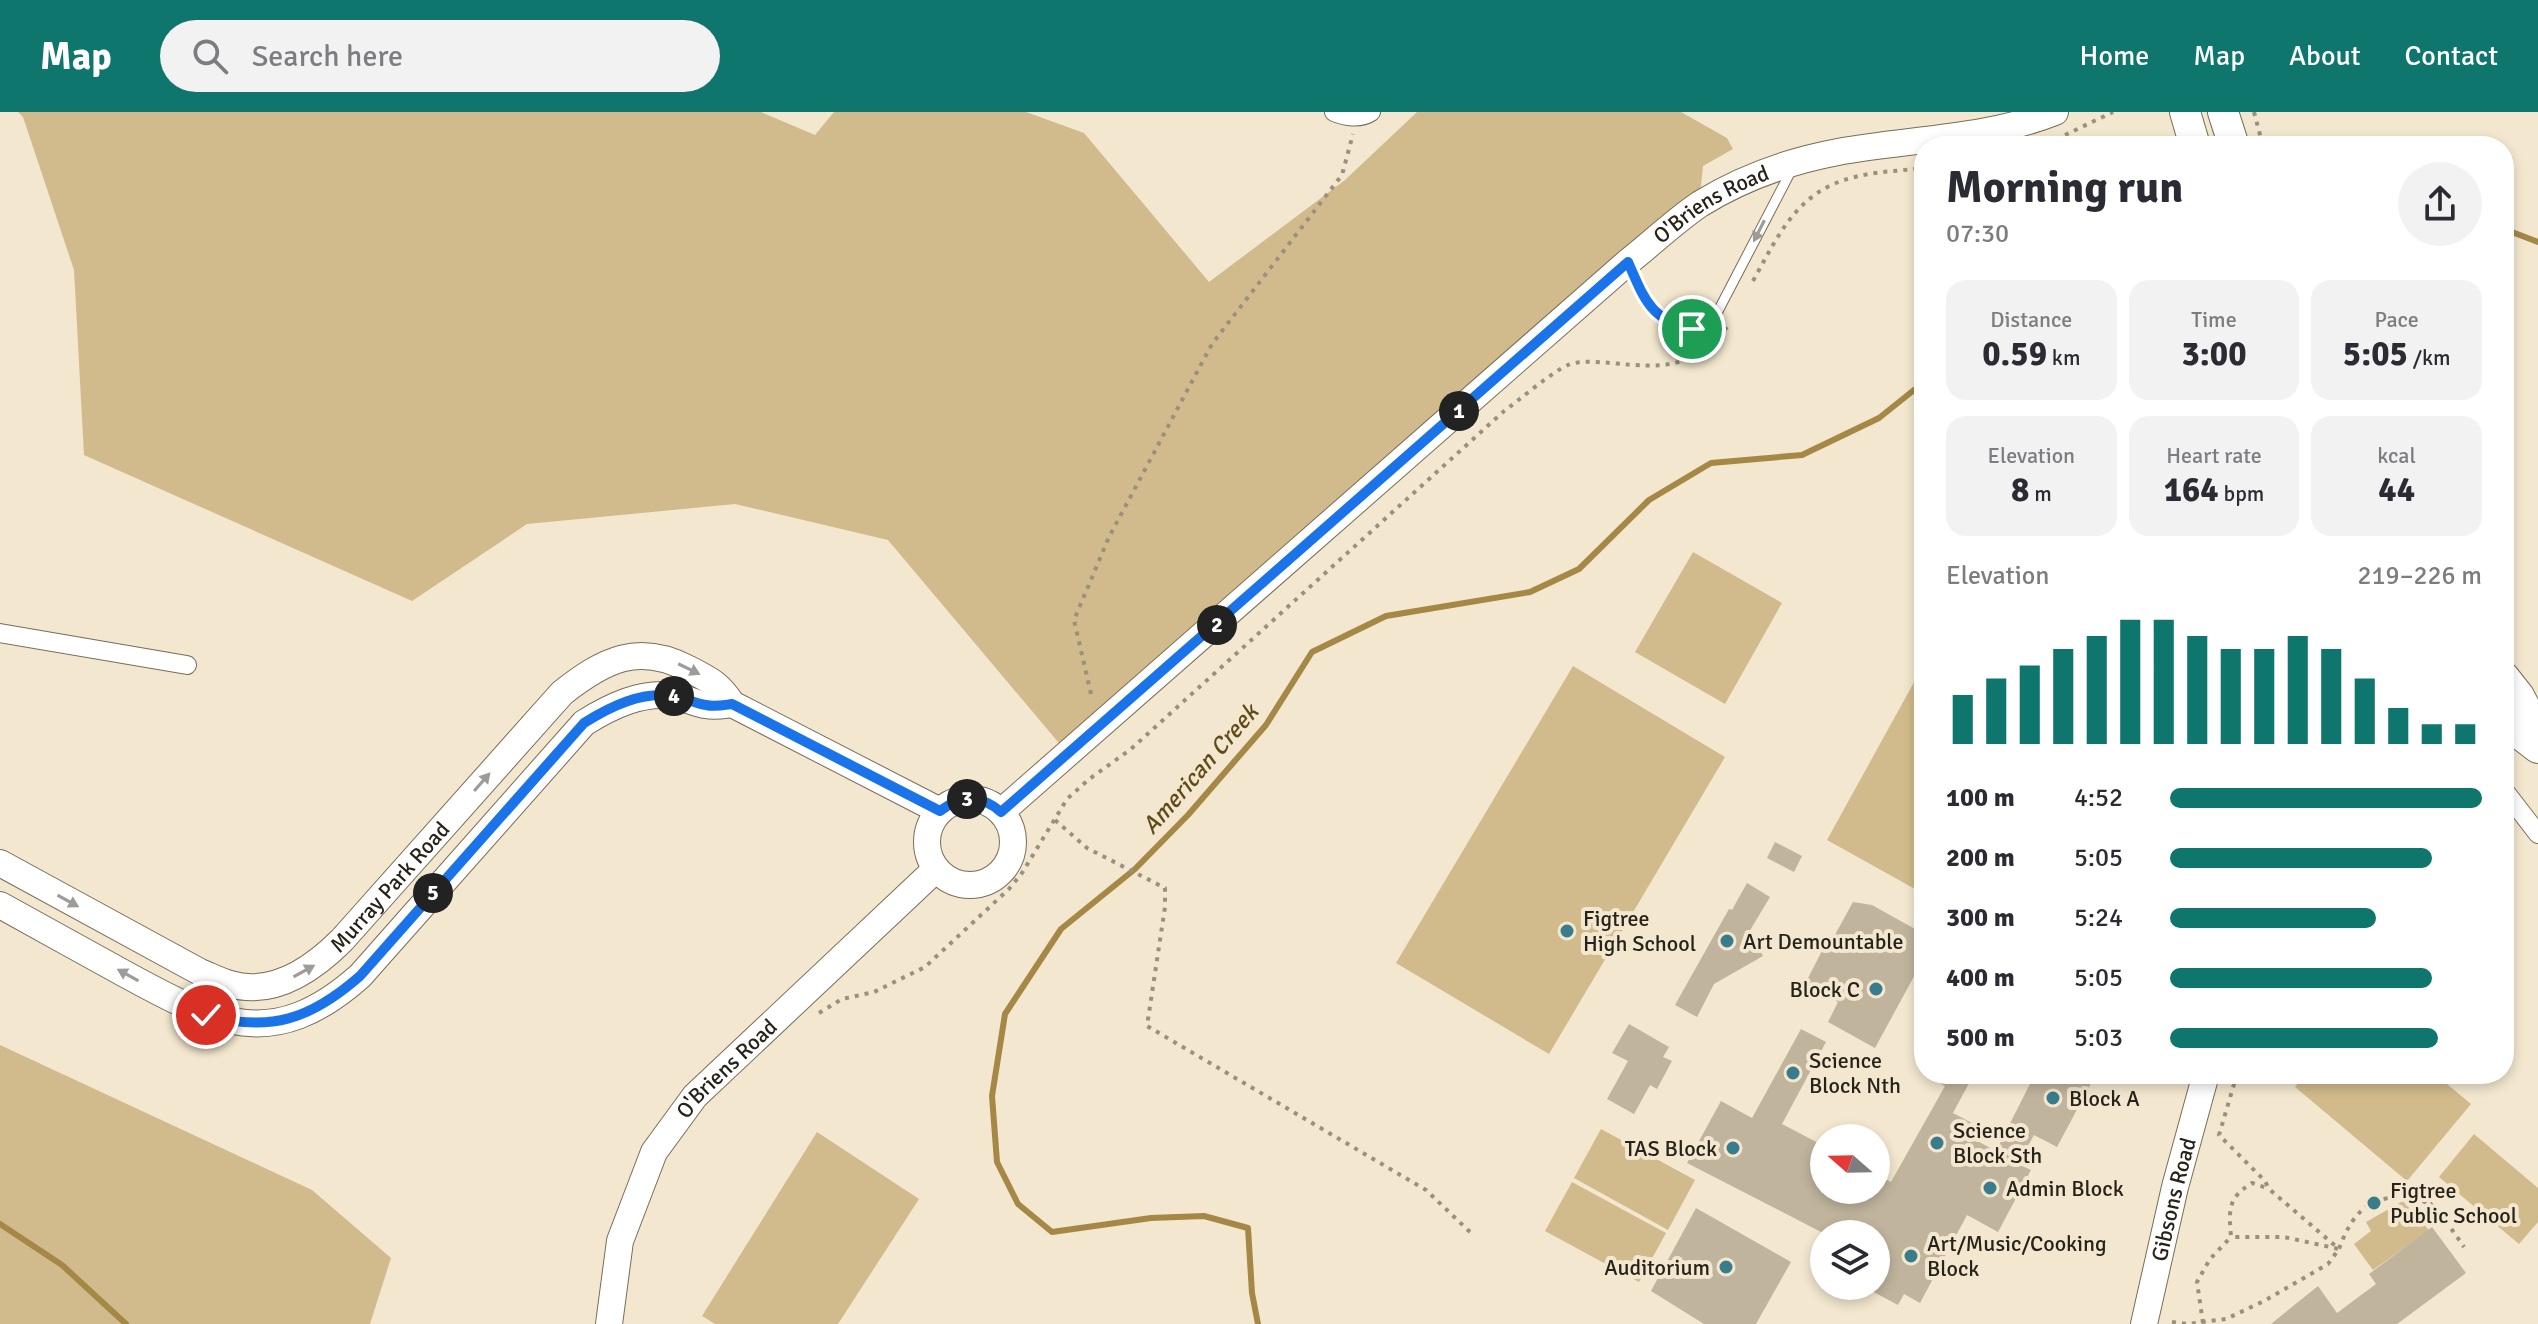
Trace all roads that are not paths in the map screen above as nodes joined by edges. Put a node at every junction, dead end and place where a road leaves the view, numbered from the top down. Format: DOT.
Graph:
graph roads {
  1 [pos="1334,112"];
  2 [pos="2223,112"];
  3 [pos="1363,114"];
  4 [pos="2186,114"];
  5 [pos="2007,119"];
  6 [pos="2058,125"];
  7 [pos="1920,136"];
  8 [pos="2192,136"];
  9 [pos="2231,136"];
  10 [pos="1914,137"];
  11 [pos="1795,162"];
  12 [pos="1628,262"];
  13 [pos="0,633"];
  14 [pos="187,665"];
  15 [pos="2514,690"];
  16 [pos="732,704"];
  17 [pos="2514,730"];
  18 [pos="2538,732"];
  19 [pos="2538,748"];
  20 [pos="2514,803"];
  21 [pos="940,811"];
  22 [pos="1001,812"];
  23 [pos="2538,834"];
  24 [pos="0,863"];
  25 [pos="935,870"];
  26 [pos="0,905"];
  27 [pos="231,985"];
  28 [pos="229,1021"];
  29 [pos="2203,1084"];
  30 [pos="609,1324"];
  31 [pos="2144,1324"];
  1 -- 3 [label="street"];
  2 -- 9 [label="main road"];
  4 -- 8 [label="main road"];
  5 -- 6 [label="street, O'Briens Road"];
  5 -- 7 [label="street, O'Briens Road"];
  10 -- 11 [label="street, O'Briens Road"];
  11 -- 12 [label="street, O'Briens Road"];
  11 -- 12 [label="lane, one-way"];
  12 -- 22 [label="street, O'Briens Road"];
  13 -- 14 [label="street"];
  15 -- 18 [label="main road"];
  16 -- 21 [label="street, Murray Park Road"];
  27 -- 16 [label="street, Murray Park Road, one-way"];
  16 -- 28 [label="street, Murray Park Road"];
  17 -- 19 [label="main road"];
  20 -- 23 [label="street"];
  21 -- 22 [label="street"];
  21 -- 25 [label="street"];
  22 -- 25 [label="street"];
  24 -- 27 [label="street, Murray Park Road, one-way"];
  25 -- 30 [label="street, O'Briens Road"];
  28 -- 26 [label="street, Murray Park Road, one-way"];
  27 -- 28 [label="street"];
  29 -- 31 [label="street, Gibsons Road"];
}
